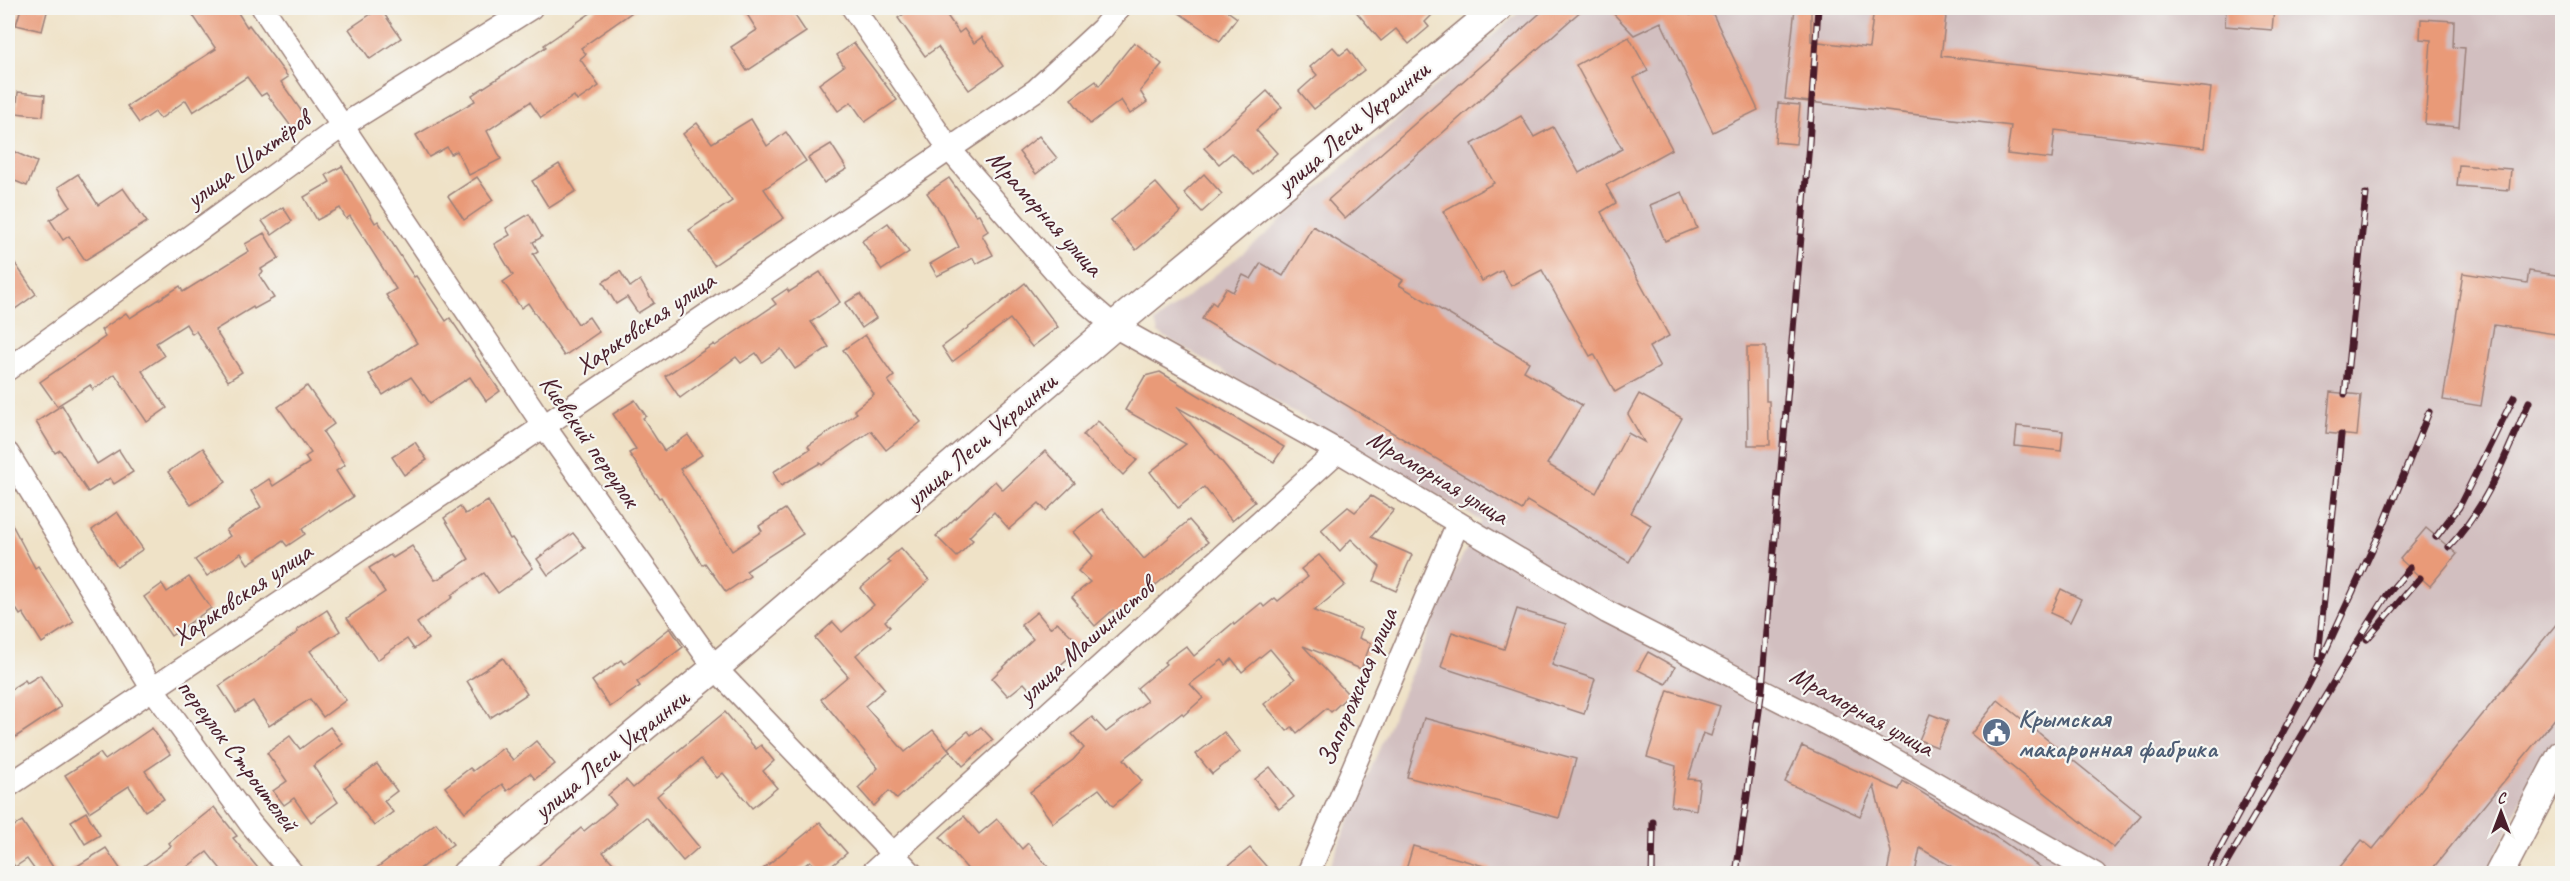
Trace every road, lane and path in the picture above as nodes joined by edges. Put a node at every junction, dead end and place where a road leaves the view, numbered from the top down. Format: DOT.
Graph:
graph roads {
  1 [pos="263,8"];
  2 [pos="531,8"];
  3 [pos="854,8"];
  4 [pos="1119,8"];
  5 [pos="1498,8"];
  6 [pos="342,126"];
  7 [pos="950,150"];
  8 [pos="1114,326"];
  9 [pos="8,369"];
  10 [pos="544,426"];
  11 [pos="1338,451"];
  12 [pos="8,454"];
  13 [pos="1458,523"];
  14 [pos="715,668"];
  15 [pos="152,688"];
  16 [pos="2562,754"];
  17 [pos="8,786"];
  18 [pos="894,853"];
  19 [pos="293,873"];
  20 [pos="466,873"];
  21 [pos="871,873"];
  22 [pos="912,873"];
  23 [pos="1308,873"];
  24 [pos="2095,873"];
  25 [pos="2499,873"];
  1 -- 6 [label="street, Киевский переулок"];
  2 -- 6 [label="street, улица Шахтёров"];
  3 -- 7 [label="street, Мраморная улица"];
  4 -- 7 [label="street, Харьковская улица"];
  5 -- 8 [label="main road, улица Леси Украинки"];
  6 -- 9 [label="street, улица Шахтёров"];
  6 -- 10 [label="street, Киевский переулок"];
  7 -- 8 [label="street, Мраморная улица"];
  7 -- 10 [label="street, Харьковская улица"];
  8 -- 11 [label="street, Мраморная улица"];
  8 -- 14 [label="main road, улица Леси Украинки"];
  10 -- 14 [label="street, Киевский переулок"];
  10 -- 15 [label="street, Харьковская улица"];
  11 -- 13 [label="street, Мраморная улица"];
  11 -- 18 [label="street, улица Машинистов"];
  12 -- 15 [label="street, переулок Строителей"];
  13 -- 23 [label="street, Запорожская улица"];
  13 -- 24 [label="street, Мраморная улица"];
  14 -- 18 [label="street, Киевский переулок"];
  14 -- 20 [label="main road, улица Леси Украинки"];
  15 -- 17 [label="street, Харьковская улица"];
  15 -- 19 [label="street, переулок Строителей"];
  16 -- 25 [label="main road"];
  18 -- 21 [label="street, улица Машинистов"];
  18 -- 22 [label="street, Киевский переулок"];
}
